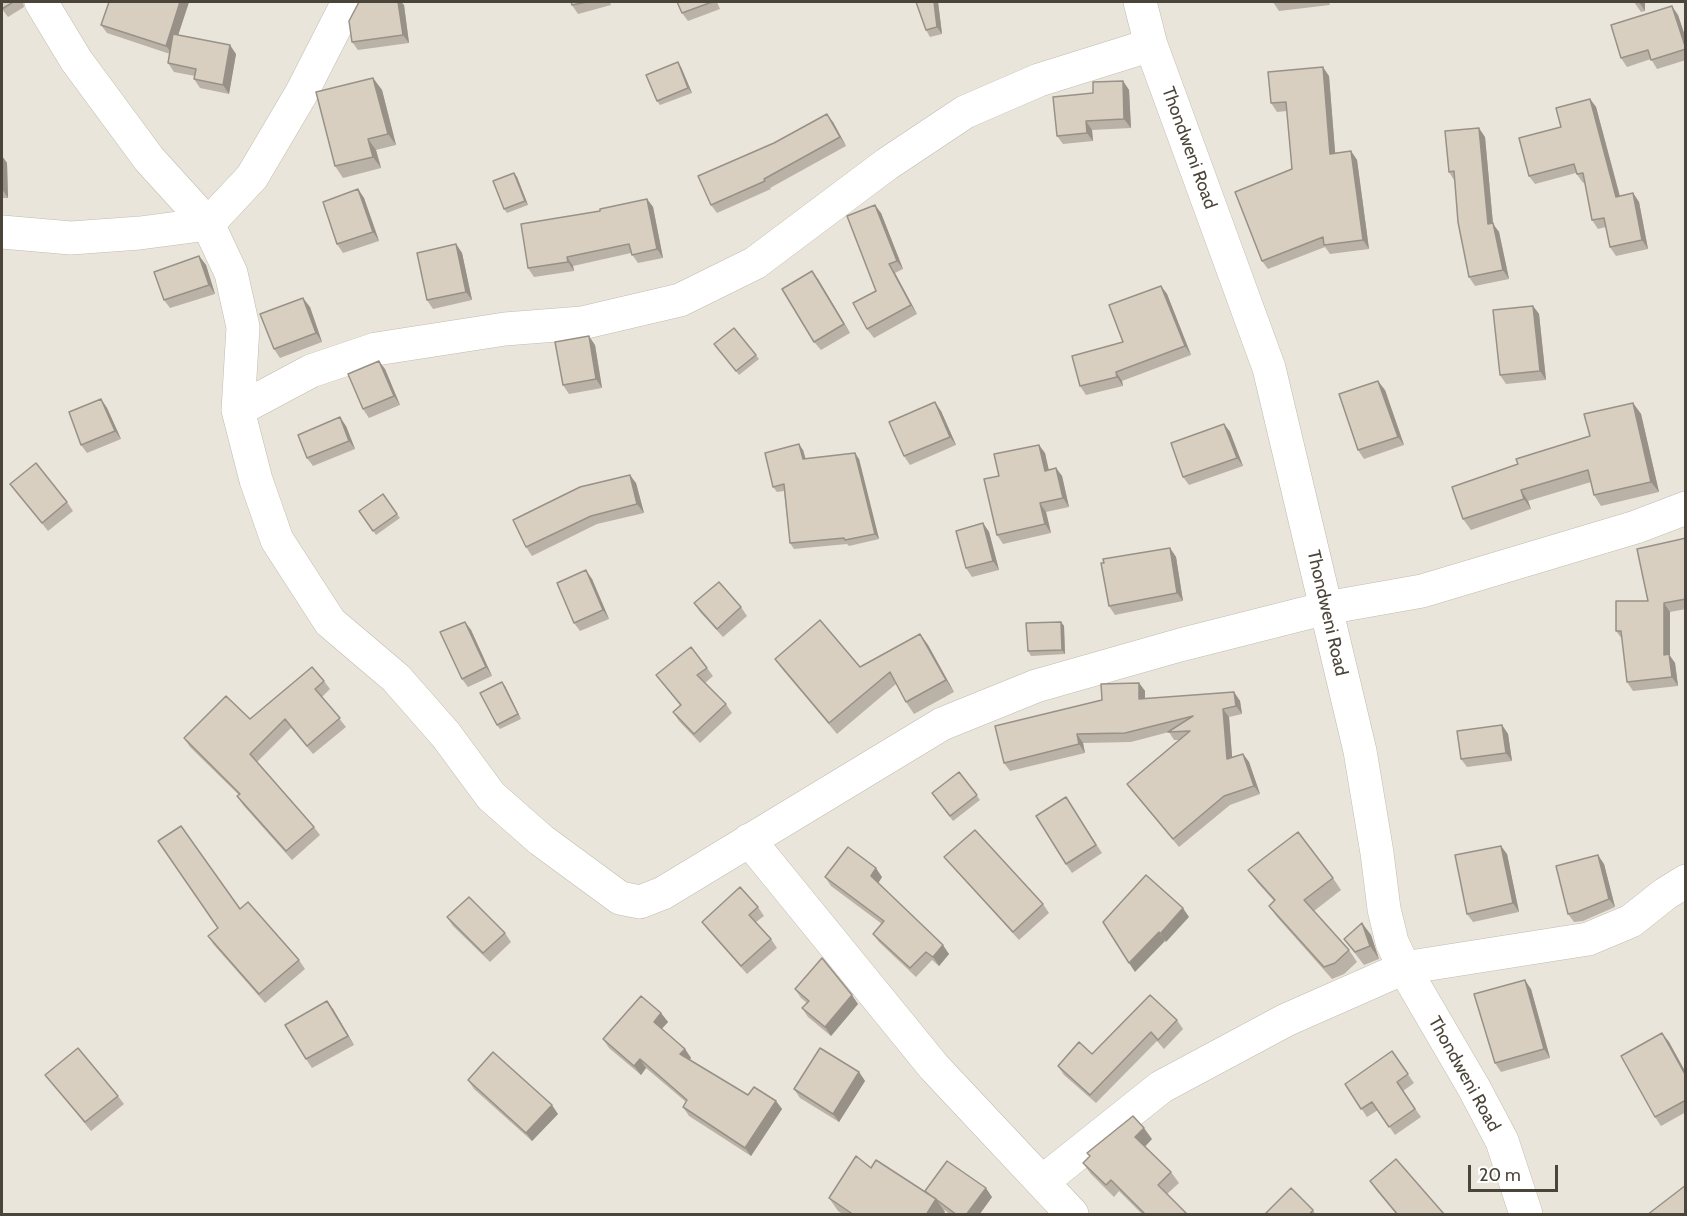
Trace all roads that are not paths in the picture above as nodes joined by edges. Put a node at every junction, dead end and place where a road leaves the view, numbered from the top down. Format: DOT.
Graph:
graph roads {
  1 [pos="41,2"];
  2 [pos="1140,2"];
  3 [pos="339,10"];
  4 [pos="1151,45"];
  5 [pos="207,224"];
  6 [pos="2,232"];
  7 [pos="238,410"];
  8 [pos="1686,508"];
  9 [pos="1326,608"];
  10 [pos="749,840"];
  11 [pos="1686,881"];
  12 [pos="1404,968"];
  13 [pos="1042,1182"];
  14 [pos="1072,1215"];
  15 [pos="1526,1215"];
  1 -- 5 [label="street"];
  2 -- 4 [label="street, Thondweni Road"];
  3 -- 5 [label="street"];
  4 -- 7 [label="street"];
  4 -- 9 [label="street, Thondweni Road"];
  5 -- 6 [label="street"];
  5 -- 7 [label="street"];
  7 -- 10 [label="street"];
  8 -- 9 [label="street"];
  9 -- 10 [label="street"];
  9 -- 12 [label="street, Thondweni Road"];
  10 -- 13 [label="street"];
  11 -- 12 [label="street"];
  12 -- 13 [label="street"];
  12 -- 15 [label="street, Thondweni Road"];
  13 -- 14 [label="street"];
}
